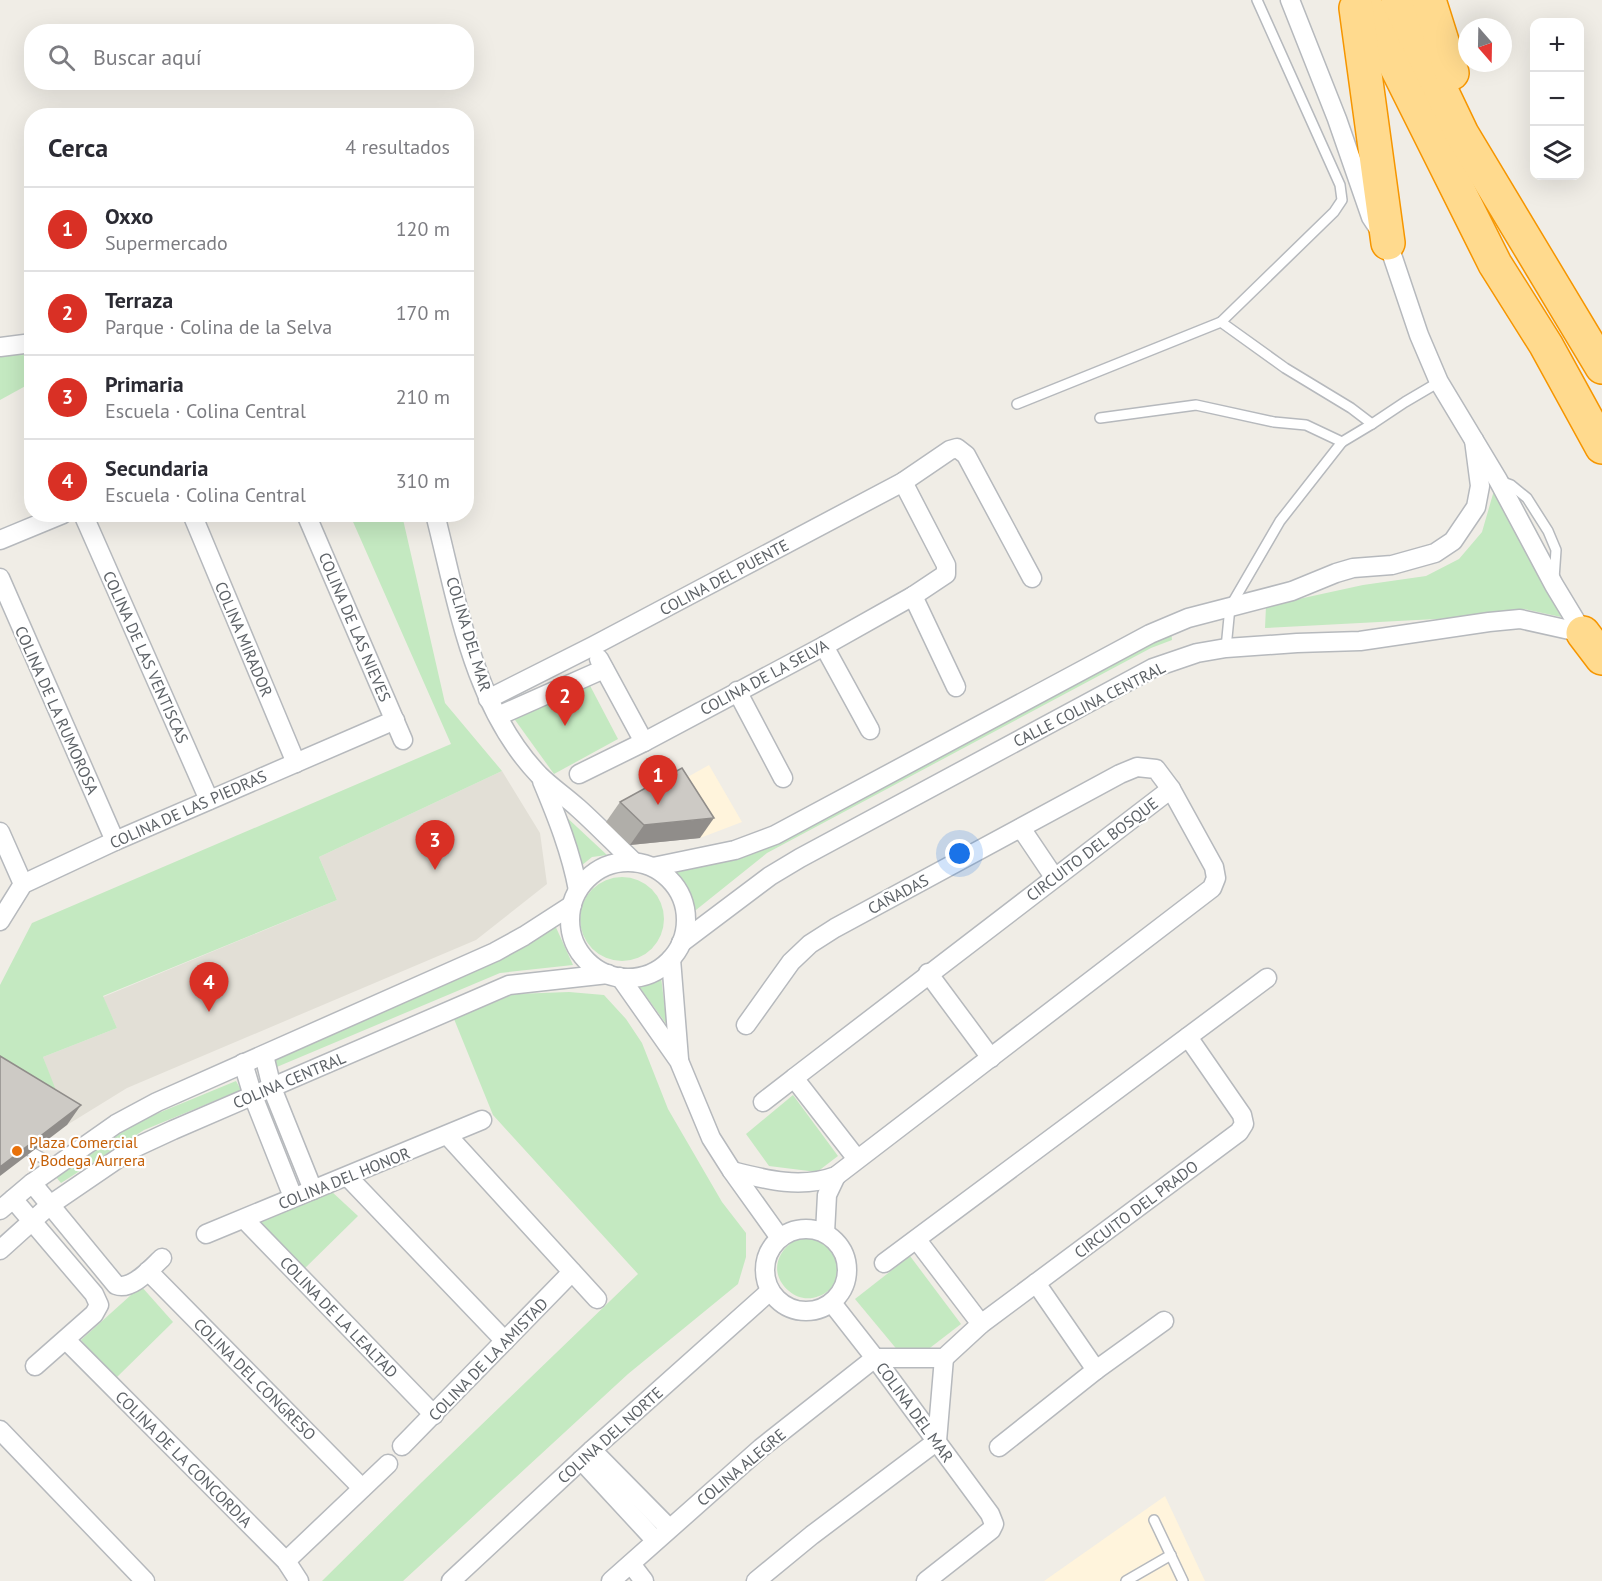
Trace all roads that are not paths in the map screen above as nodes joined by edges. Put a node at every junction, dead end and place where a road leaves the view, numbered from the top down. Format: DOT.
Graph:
graph roads {
  1 [pos="1257,0"];
  2 [pos="1290,0"];
  3 [pos="1355,0"];
  4 [pos="1362,0"];
  5 [pos="1398,0"];
  6 [pos="1429,0"];
  7 [pos="1461,134"];
  8 [pos="1388,243"];
  9 [pos="1221,322"];
  10 [pos="24,344"];
  11 [pos="0,347"];
  12 [pos="1602,367"];
  13 [pos="1439,382"];
  14 [pos="1017,404"];
  15 [pos="1100,418"];
  16 [pos="1372,424"];
  17 [pos="1474,440"];
  18 [pos="1342,442"];
  19 [pos="1602,447"];
  20 [pos="903,482"];
  21 [pos="44,522"];
  22 [pos="87,522"];
  23 [pos="195,522"];
  24 [pos="309,522"];
  25 [pos="437,522"];
  26 [pos="0,540"];
  27 [pos="0,578"];
  28 [pos="1032,578"];
  29 [pos="913,596"];
  30 [pos="1230,607"];
  31 [pos="1593,645"];
  32 [pos="593,646"];
  33 [pos="824,646"];
  34 [pos="1226,648"];
  35 [pos="604,669"];
  36 [pos="956,687"];
  37 [pos="737,691"];
  38 [pos="488,699"];
  39 [pos="498,716"];
  40 [pos="395,720"];
  41 [pos="870,730"];
  42 [pos="403,740"];
  43 [pos="644,742"];
  44 [pos="296,763"];
  45 [pos="579,774"];
  46 [pos="540,776"];
  47 [pos="783,778"];
  48 [pos="1170,789"];
  49 [pos="210,800"];
  50 [pos="1021,828"];
  51 [pos="0,832"];
  52 [pos="114,841"];
  53 [pos="634,862"];
  54 [pos="653,867"];
  55 [pos="0,870"];
  56 [pos="1054,877"];
  57 [pos="23,884"];
  58 [pos="575,897"];
  59 [pos="0,921"];
  60 [pos="681,943"];
  61 [pos="671,959"];
  62 [pos="928,974"];
  63 [pos="614,976"];
  64 [pos="1267,978"];
  65 [pos="746,1025"];
  66 [pos="1188,1036"];
  67 [pos="264,1055"];
  68 [pos="991,1058"];
  69 [pos="679,1061"];
  70 [pos="243,1063"];
  71 [pos="794,1078"];
  72 [pos="272,1088"];
  73 [pos="253,1096"];
  74 [pos="763,1102"];
  75 [pos="482,1120"];
  76 [pos="0,1134"];
  77 [pos="448,1136"];
  78 [pos="857,1159"];
  79 [pos="56,1166"];
  80 [pos="732,1171"];
  81 [pos="836,1176"];
  82 [pos="348,1177"];
  83 [pos="32,1183"];
  84 [pos="313,1190"];
  85 [pos="293,1197"];
  86 [pos="7,1204"];
  87 [pos="50,1205"];
  88 [pos="244,1219"];
  89 [pos="33,1220"];
  90 [pos="825,1233"];
  91 [pos="206,1234"];
  92 [pos="780,1238"];
  93 [pos="916,1240"];
  94 [pos="0,1250"];
  95 [pos="162,1258"];
  96 [pos="884,1263"];
  97 [pos="148,1271"];
  98 [pos="572,1272"];
  99 [pos="1036,1283"];
  100 [pos="770,1291"];
  101 [pos="597,1299"];
  102 [pos="832,1303"];
  103 [pos="1164,1321"];
  104 [pos="981,1324"];
  105 [pos="66,1340"];
  106 [pos="505,1341"];
  107 [pos="875,1358"];
  108 [pos="944,1358"];
  109 [pos="35,1366"];
  110 [pos="1096,1371"];
  111 [pos="434,1415"];
  112 [pos="0,1430"];
  113 [pos="937,1441"];
  114 [pos="402,1446"];
  115 [pos="999,1447"];
  116 [pos="587,1455"];
  117 [pos="388,1464"];
  118 [pos="362,1488"];
  119 [pos="1154,1520"];
  120 [pos="669,1528"];
  121 [pos="655,1540"];
  122 [pos="1171,1555"];
  123 [pos="286,1561"];
  124 [pos="631,1564"];
  125 [pos="146,1581"];
  126 [pos="299,1581"];
  127 [pos="451,1581"];
  128 [pos="611,1581"];
  129 [pos="644,1581"];
  130 [pos="756,1581"];
  131 [pos="926,1581"];
  132 [pos="1126,1581"];
  133 [pos="1183,1581"];
  1 -- 9 [label="lane"];
  2 -- 8 [label="street"];
  3 -- 8 [label="highway"];
  4 -- 19 [label="highway"];
  5 -- 7 [label="highway"];
  6 -- 7 [label="highway"];
  7 -- 12 [label="highway"];
  8 -- 13 [label="street"];
  9 -- 14 [label="lane"];
  9 -- 16 [label="lane"];
  10 -- 11 [label="street"];
  13 -- 16 [label="lane"];
  13 -- 17 [label="street"];
  15 -- 18 [label="lane"];
  16 -- 18 [label="lane"];
  17 -- 30 [label="street, CALLE COLINA CENTRAL"];
  17 -- 31 [label="street"];
  18 -- 30 [label="lane"];
  20 -- 28 [label="street, COLINA DEL PUENTE"];
  20 -- 29 [label="street, COLINA DE LA SELVA"];
  20 -- 32 [label="street, COLINA DEL PUENTE"];
  21 -- 26 [label="street"];
  22 -- 49 [label="street, COLINA DE LAS VENTISCAS"];
  23 -- 44 [label="street, COLINA MIRADOR"];
  24 -- 40 [label="street, COLINA DE LAS NIEVES"];
  25 -- 38 [label="street, COLINA DEL MAR"];
  27 -- 52 [label="street, COLINA DE LA RUMOROSA"];
  29 -- 33 [label="street, COLINA DE LA SELVA"];
  29 -- 36 [label="street"];
  30 -- 34 [label="lane"];
  30 -- 54 [label="street, CALLE COLINA CENTRAL"];
  31 -- 34 [label="street, CALLE COLINA CENTRAL"];
  32 -- 35 [label="street"];
  32 -- 38 [label="street, COLINA DEL PUENTE"];
  33 -- 37 [label="street, COLINA DE LA SELVA"];
  33 -- 41 [label="street"];
  34 -- 60 [label="street, CALLE COLINA CENTRAL"];
  35 -- 39 [label="street"];
  35 -- 43 [label="street"];
  37 -- 43 [label="street, COLINA DE LA SELVA"];
  37 -- 47 [label="street"];
  38 -- 39 [label="street, COLINA DEL MAR"];
  39 -- 46 [label="street, COLINA DEL MAR"];
  40 -- 42 [label="street, COLINA DE LAS NIEVES"];
  40 -- 44 [label="street, COLINA DE LAS PIEDRAS"];
  43 -- 45 [label="street, COLINA DE LA SELVA"];
  44 -- 49 [label="street, COLINA DE LAS PIEDRAS"];
  46 -- 53 [label="street, COLINA DEL MAR"];
  46 -- 58 [label="street, COLINA DEL MAR"];
  48 -- 50 [label="street, CAÑADAS"];
  48 -- 56 [label="street, CIRCUITO DEL BOSQUE"];
  48 -- 68 [label="street, CIRCUITO DEL BOSQUE"];
  49 -- 52 [label="street, COLINA DE LAS PIEDRAS"];
  50 -- 56 [label="street"];
  50 -- 65 [label="street, CAÑADAS"];
  51 -- 57 [label="street"];
  52 -- 57 [label="street, COLINA DE LAS PIEDRAS"];
  53 -- 54 [label="street"];
  53 -- 58 [label="street"];
  54 -- 60 [label="street"];
  55 -- 57 [label="street"];
  56 -- 62 [label="street, CIRCUITO DEL BOSQUE"];
  57 -- 59 [label="street"];
  58 -- 63 [label="street"];
  58 -- 67 [label="street, COLINA CENTRAL"];
  60 -- 61 [label="street"];
  61 -- 63 [label="street"];
  61 -- 69 [label="street"];
  62 -- 68 [label="street"];
  62 -- 71 [label="street, CIRCUITO DEL BOSQUE"];
  63 -- 69 [label="street"];
  63 -- 72 [label="street, COLINA CENTRAL"];
  64 -- 66 [label="street"];
  66 -- 93 [label="street"];
  66 -- 99 [label="street, CIRCUITO DEL PRADO"];
  67 -- 70 [label="street, COLINA CENTRAL"];
  67 -- 72 [label="street"];
  68 -- 78 [label="street, CIRCUITO DEL BOSQUE"];
  69 -- 80 [label="street"];
  70 -- 73 [label="street"];
  70 -- 79 [label="street, COLINA CENTRAL"];
  71 -- 74 [label="street, CIRCUITO DEL BOSQUE"];
  71 -- 78 [label="street"];
  72 -- 73 [label="street, COLINA CENTRAL"];
  72 -- 84 [label="street"];
  73 -- 85 [label="street"];
  73 -- 87 [label="street, COLINA CENTRAL"];
  75 -- 77 [label="street, COLINA DEL HONOR"];
  76 -- 79 [label="lane"];
  77 -- 82 [label="street, COLINA DEL HONOR"];
  77 -- 98 [label="street"];
  78 -- 81 [label="street, CIRCUITO DEL BOSQUE"];
  79 -- 83 [label="street, COLINA CENTRAL"];
  80 -- 81 [label="street, CIRCUITO DEL BOSQUE"];
  80 -- 92 [label="street"];
  81 -- 90 [label="street"];
  82 -- 84 [label="street, COLINA DEL HONOR"];
  82 -- 106 [label="street"];
  83 -- 86 [label="street, COLINA CENTRAL"];
  83 -- 87 [label="street"];
  84 -- 85 [label="street, COLINA DEL HONOR"];
  85 -- 88 [label="street, COLINA DEL HONOR"];
  86 -- 89 [label="street"];
  87 -- 89 [label="street, COLINA CENTRAL"];
  87 -- 97 [label="street"];
  88 -- 91 [label="street, COLINA DEL HONOR"];
  88 -- 111 [label="street, COLINA DE LA LEALTAD"];
  89 -- 94 [label="street, COLINA CENTRAL"];
  89 -- 105 [label="street"];
  90 -- 92 [label="street"];
  90 -- 102 [label="street"];
  92 -- 100 [label="street"];
  93 -- 96 [label="street"];
  93 -- 104 [label="street"];
  95 -- 97 [label="street"];
  97 -- 118 [label="street, COLINA DEL CONGRESO"];
  98 -- 101 [label="street"];
  98 -- 106 [label="street, COLINA DE LA AMISTAD"];
  99 -- 104 [label="street, CIRCUITO DEL PRADO"];
  99 -- 110 [label="street"];
  100 -- 102 [label="street"];
  100 -- 116 [label="street, COLINA DEL NORTE"];
  102 -- 107 [label="street, COLINA DEL MAR"];
  103 -- 110 [label="street"];
  104 -- 108 [label="street, CIRCUITO DEL PRADO"];
  105 -- 109 [label="street"];
  105 -- 123 [label="street, COLINA DE LA CONCORDIA"];
  106 -- 111 [label="street, COLINA DE LA AMISTAD"];
  107 -- 108 [label="street"];
  107 -- 113 [label="street, COLINA DEL MAR"];
  107 -- 120 [label="street, COLINA ALEGRE"];
  108 -- 113 [label="street"];
  110 -- 115 [label="street"];
  111 -- 114 [label="street, COLINA DE LA AMISTAD"];
  112 -- 125 [label="street"];
  113 -- 130 [label="street"];
  113 -- 131 [label="street, COLINA DEL MAR"];
  116 -- 120 [label="street"];
  116 -- 121 [label="street"];
  116 -- 127 [label="street, COLINA DEL NORTE"];
  117 -- 118 [label="street"];
  118 -- 123 [label="street"];
  119 -- 122 [label="lane"];
  120 -- 121 [label="street, COLINA ALEGRE"];
  121 -- 124 [label="street, COLINA ALEGRE"];
  122 -- 132 [label="lane"];
  122 -- 133 [label="lane"];
  123 -- 126 [label="street, COLINA DE LA CONCORDIA"];
  124 -- 128 [label="street, COLINA ALEGRE"];
  124 -- 129 [label="street"];
}
